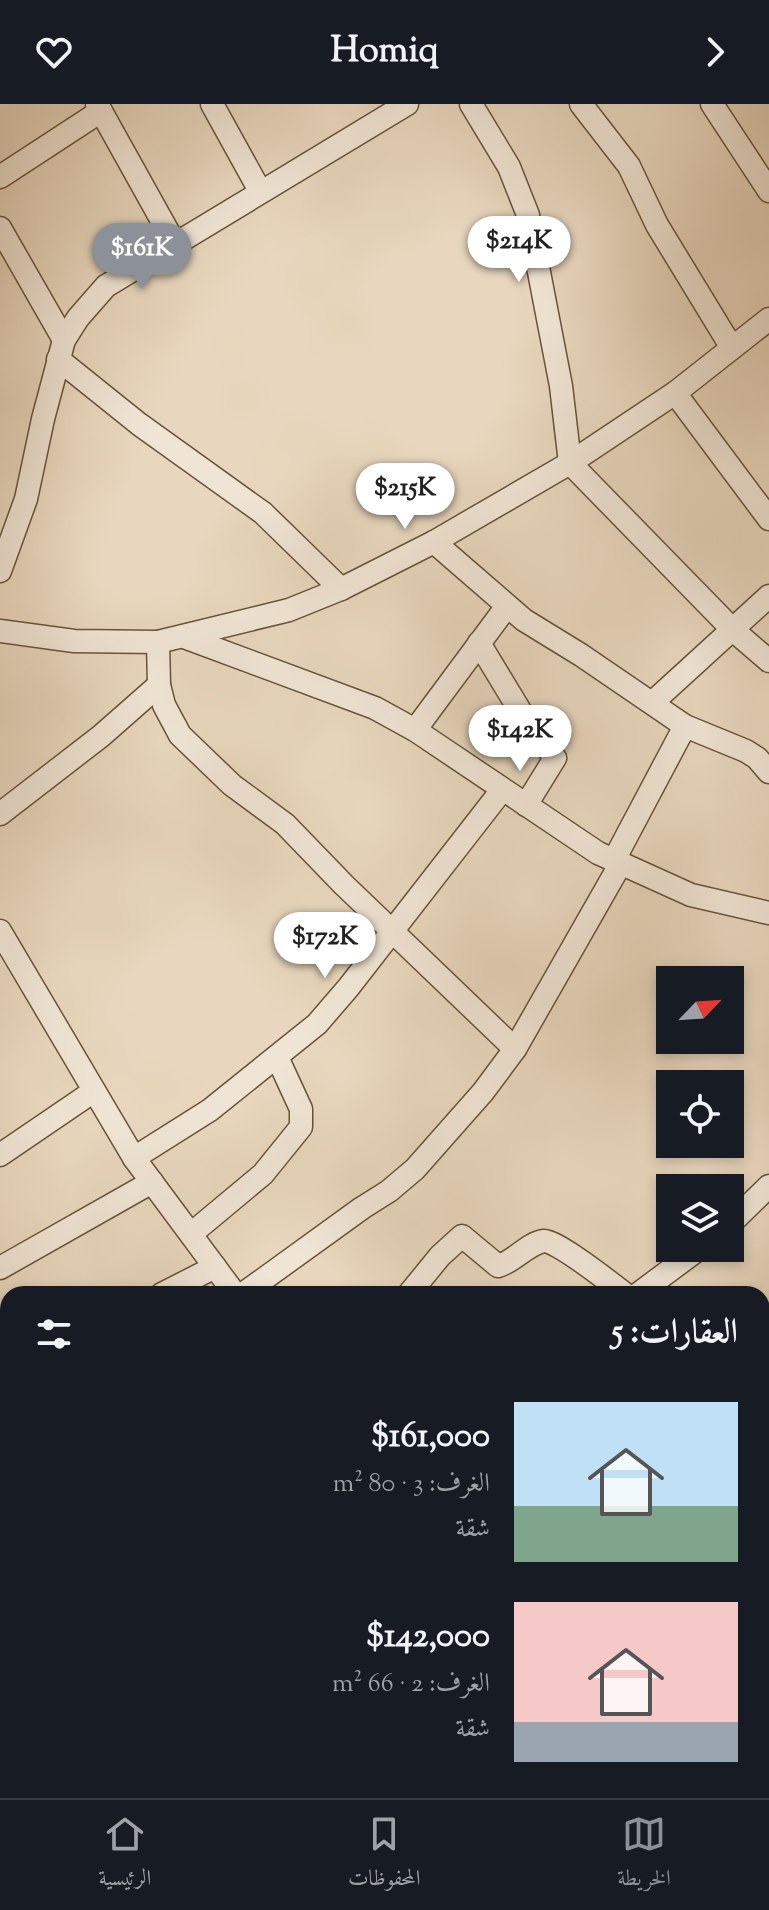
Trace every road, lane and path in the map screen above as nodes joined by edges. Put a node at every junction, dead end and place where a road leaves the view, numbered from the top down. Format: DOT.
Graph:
graph roads {
  1 [pos="212,104"];
  2 [pos="407,104"];
  3 [pos="471,104"];
  4 [pos="581,104"];
  5 [pos="712,104"];
  6 [pos="99,108"];
  7 [pos="378,110"];
  8 [pos="0,177"];
  9 [pos="260,191"];
  10 [pos="769,191"];
  11 [pos="0,228"];
  12 [pos="175,244"];
  13 [pos="769,319"];
  14 [pos="732,348"];
  15 [pos="61,350"];
  16 [pos="675,393"];
  17 [pos="570,463"];
  18 [pos="769,519"];
  19 [pos="434,542"];
  20 [pos="0,571"];
  21 [pos="341,589"];
  22 [pos="769,596"];
  23 [pos="507,606"];
  24 [pos="733,630"];
  25 [pos="0,631"];
  26 [pos="184,637"];
  27 [pos="158,642"];
  28 [pos="479,643"];
  29 [pos="769,661"];
  30 [pos="159,685"];
  31 [pos="653,702"];
  32 [pos="685,726"];
  33 [pos="415,730"];
  34 [pos="769,772"];
  35 [pos="502,790"];
  36 [pos="526,805"];
  37 [pos="0,814"];
  38 [pos="617,861"];
  39 [pos="769,913"];
  40 [pos="393,929"];
  41 [pos="0,931"];
  42 [pos="515,1049"];
  43 [pos="277,1057"];
  44 [pos="94,1091"];
  45 [pos="0,1155"];
  46 [pos="134,1158"];
  47 [pos="152,1182"];
  48 [pos="766,1194"];
  49 [pos="744,1212"];
  50 [pos="191,1234"];
  51 [pos="684,1262"];
  52 [pos="215,1267"];
  53 [pos="0,1268"];
  54 [pos="178,1286"];
  55 [pos="229,1286"];
  56 [pos="254,1286"];
  57 [pos="416,1286"];
  58 [pos="615,1286"];
  59 [pos="650,1286"];
  1 -- 9 [label="street"];
  2 -- 7 [label="street"];
  3 -- 17 [label="street"];
  4 -- 14 [label="street"];
  5 -- 10 [label="street"];
  6 -- 8 [label="street"];
  6 -- 12 [label="street"];
  7 -- 9 [label="street"];
  9 -- 12 [label="street"];
  11 -- 15 [label="street"];
  12 -- 15 [label="street"];
  13 -- 14 [label="street"];
  14 -- 16 [label="street"];
  15 -- 20 [label="street"];
  15 -- 21 [label="street"];
  16 -- 17 [label="street"];
  16 -- 18 [label="street"];
  17 -- 19 [label="street"];
  17 -- 24 [label="street"];
  19 -- 21 [label="street"];
  19 -- 23 [label="street"];
  21 -- 26 [label="street"];
  22 -- 24 [label="street"];
  23 -- 28 [label="street"];
  23 -- 31 [label="street"];
  24 -- 29 [label="street"];
  24 -- 31 [label="street"];
  25 -- 27 [label="street"];
  26 -- 27 [label="street"];
  26 -- 33 [label="street"];
  27 -- 30 [label="street"];
  28 -- 33 [label="street"];
  28 -- 36 [label="street"];
  30 -- 37 [label="street"];
  30 -- 40 [label="street"];
  31 -- 32 [label="street"];
  32 -- 34 [label="street"];
  32 -- 38 [label="street"];
  33 -- 35 [label="street"];
  35 -- 36 [label="street"];
  35 -- 40 [label="street"];
  36 -- 38 [label="street"];
  38 -- 39 [label="street"];
  38 -- 42 [label="street"];
  40 -- 42 [label="street"];
  40 -- 43 [label="street"];
  41 -- 44 [label="street"];
  42 -- 56 [label="street"];
  43 -- 46 [label="street"];
  43 -- 50 [label="street"];
  44 -- 45 [label="street"];
  44 -- 46 [label="street"];
  46 -- 47 [label="street"];
  47 -- 50 [label="street"];
  47 -- 53 [label="street"];
  48 -- 49 [label="street"];
  50 -- 52 [label="street"];
  51 -- 59 [label="street"];
  52 -- 54 [label="street"];
  52 -- 55 [label="street"];
  57 -- 58 [label="street"];
}
